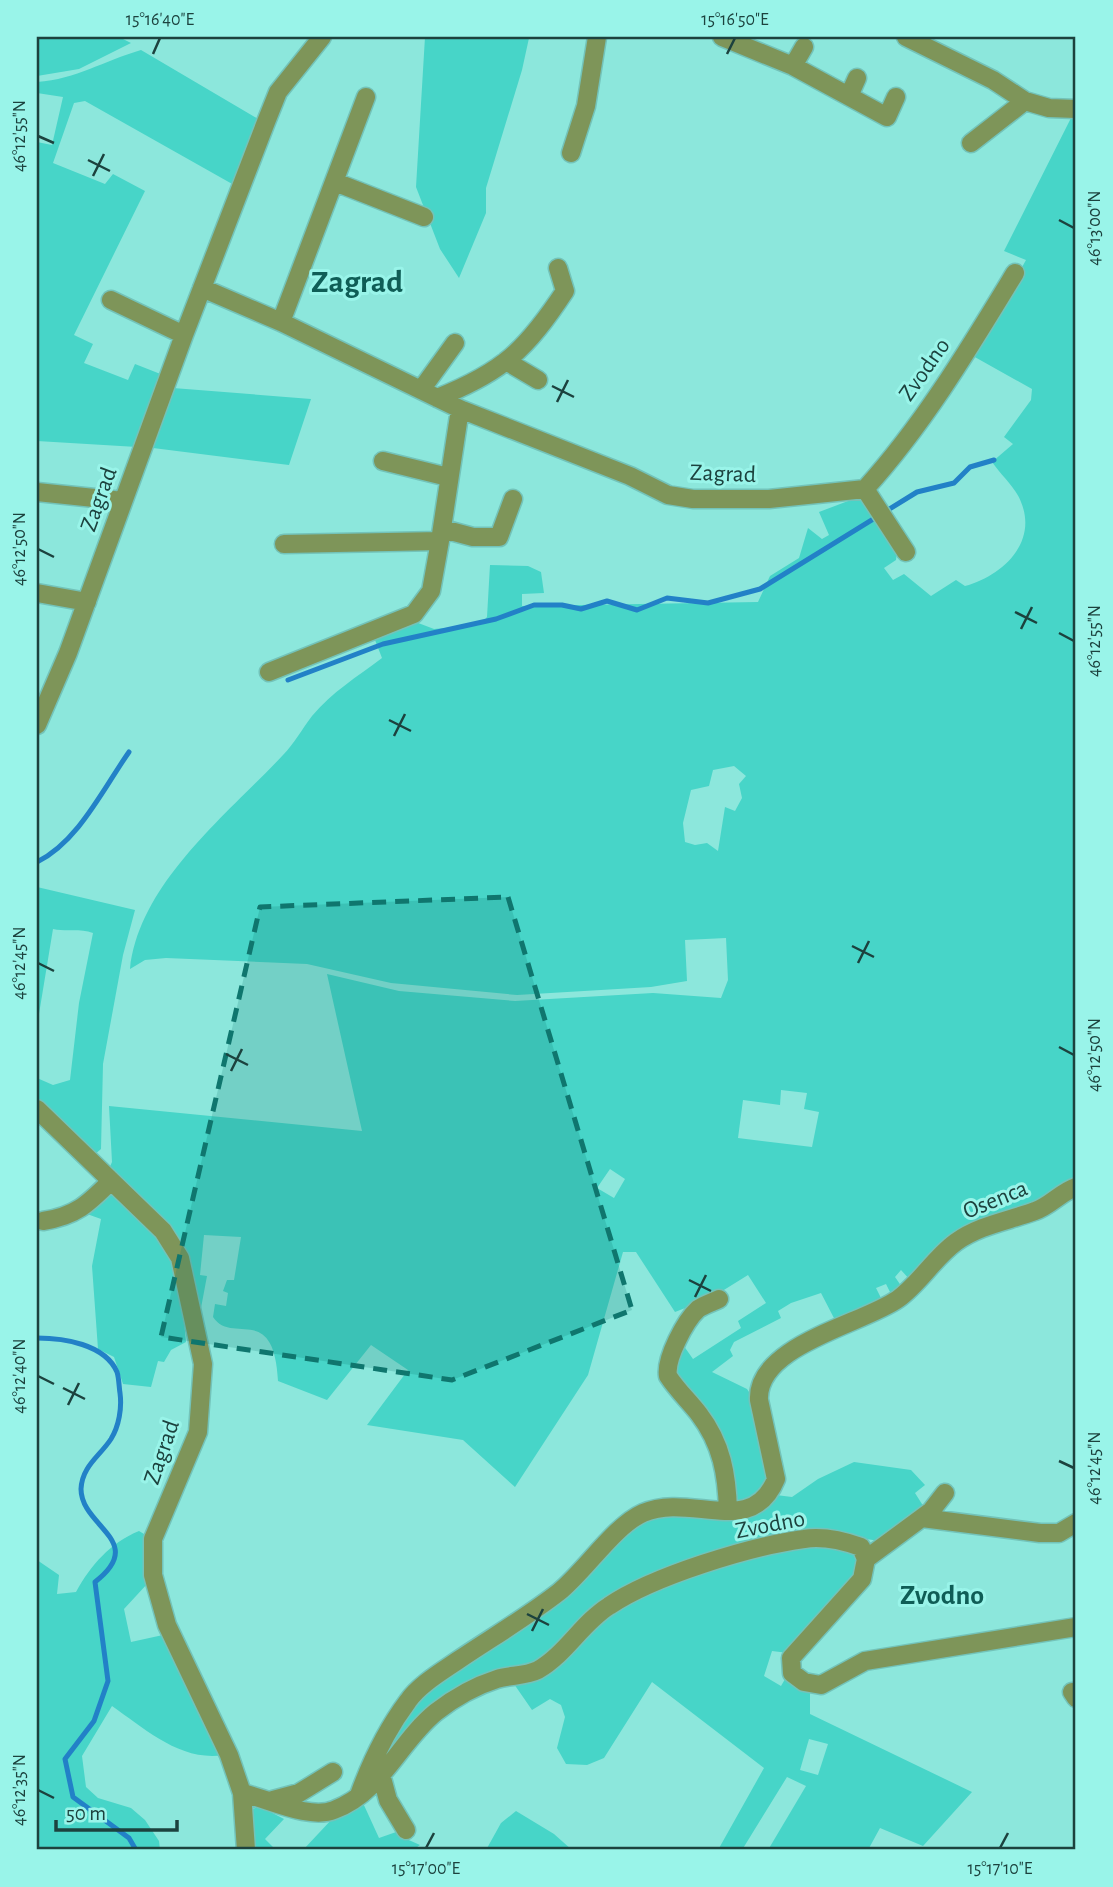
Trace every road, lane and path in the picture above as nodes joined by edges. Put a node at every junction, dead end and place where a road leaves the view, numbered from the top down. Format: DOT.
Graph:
graph roads {
  1 [pos="323,37"];
  2 [pos="597,37"];
  3 [pos="723,37"];
  4 [pos="906,37"];
  5 [pos="804,47"];
  6 [pos="793,66"];
  7 [pos="857,78"];
  8 [pos="849,96"];
  9 [pos="366,97"];
  10 [pos="896,97"];
  11 [pos="1025,101"];
  12 [pos="1076,109"];
  13 [pos="971,143"];
  14 [pos="571,153"];
  15 [pos="335,182"];
  16 [pos="424,217"];
  17 [pos="558,268"];
  18 [pos="1015,273"];
  19 [pos="202,288"];
  20 [pos="111,300"];
  21 [pos="281,322"];
  22 [pos="184,335"];
  23 [pos="455,343"];
  24 [pos="506,361"];
  25 [pos="538,380"];
  26 [pos="429,394"];
  27 [pos="460,409"];
  28 [pos="383,461"];
  29 [pos="447,477"];
  30 [pos="864,489"];
  31 [pos="37,492"];
  32 [pos="513,499"];
  33 [pos="123,501"];
  34 [pos="442,535"];
  35 [pos="284,544"];
  36 [pos="906,552"];
  37 [pos="37,593"];
  38 [pos="87,602"];
  39 [pos="269,672"];
  40 [pos="37,725"];
  41 [pos="37,1109"];
  42 [pos="111,1181"];
  43 [pos="1076,1187"];
  44 [pos="43,1221"];
  45 [pos="937,1260"];
  46 [pos="719,1299"];
  47 [pos="945,1493"];
  48 [pos="728,1511"];
  49 [pos="922,1518"];
  50 [pos="1076,1523"];
  51 [pos="866,1559"];
  52 [pos="1076,1627"];
  53 [pos="333,1772"];
  54 [pos="382,1778"];
  55 [pos="242,1793"];
  56 [pos="359,1795"];
  57 [pos="274,1800"];
  58 [pos="406,1830"];
  59 [pos="246,1850"];
  1 -- 19 [label="street, Zagrad"];
  2 -- 14 [label="street"];
  3 -- 6 [label="street"];
  4 -- 11 [label="street"];
  5 -- 6 [label="street"];
  6 -- 8 [label="street"];
  7 -- 8 [label="street"];
  8 -- 10 [label="street"];
  9 -- 15 [label="street"];
  11 -- 12 [label="street"];
  11 -- 13 [label="street"];
  15 -- 16 [label="street"];
  15 -- 21 [label="street"];
  17 -- 24 [label="street"];
  18 -- 30 [label="street, Zvodno"];
  19 -- 21 [label="street, Zagrad"];
  19 -- 22 [label="street, Zagrad"];
  20 -- 22 [label="street"];
  21 -- 26 [label="street, Zagrad"];
  22 -- 33 [label="street, Zagrad"];
  23 -- 26 [label="street"];
  24 -- 25 [label="street"];
  24 -- 26 [label="street"];
  26 -- 27 [label="street, Zagrad"];
  27 -- 29 [label="street"];
  27 -- 30 [label="street, Zagrad"];
  28 -- 29 [label="street"];
  29 -- 34 [label="street"];
  30 -- 36 [label="street"];
  31 -- 33 [label="street"];
  32 -- 34 [label="street"];
  33 -- 38 [label="street, Zagrad"];
  34 -- 35 [label="street"];
  34 -- 39 [label="street"];
  37 -- 38 [label="street"];
  38 -- 40 [label="street, Zagrad"];
  41 -- 42 [label="street, Zagrad"];
  42 -- 44 [label="street"];
  42 -- 55 [label="street, Zagrad"];
  43 -- 45 [label="street, Osenca"];
  45 -- 48 [label="street, Zvodno"];
  46 -- 48 [label="street"];
  47 -- 49 [label="street"];
  48 -- 56 [label="street, Zvodno"];
  49 -- 50 [label="street"];
  49 -- 51 [label="street"];
  51 -- 52 [label="street"];
  51 -- 54 [label="street, Zvodno"];
  53 -- 57 [label="street"];
  54 -- 56 [label="street, Zvodno"];
  54 -- 58 [label="street"];
  55 -- 57 [label="street, Zvodno"];
  55 -- 59 [label="street, Zagrad"];
  56 -- 57 [label="street, Zvodno"];
}
